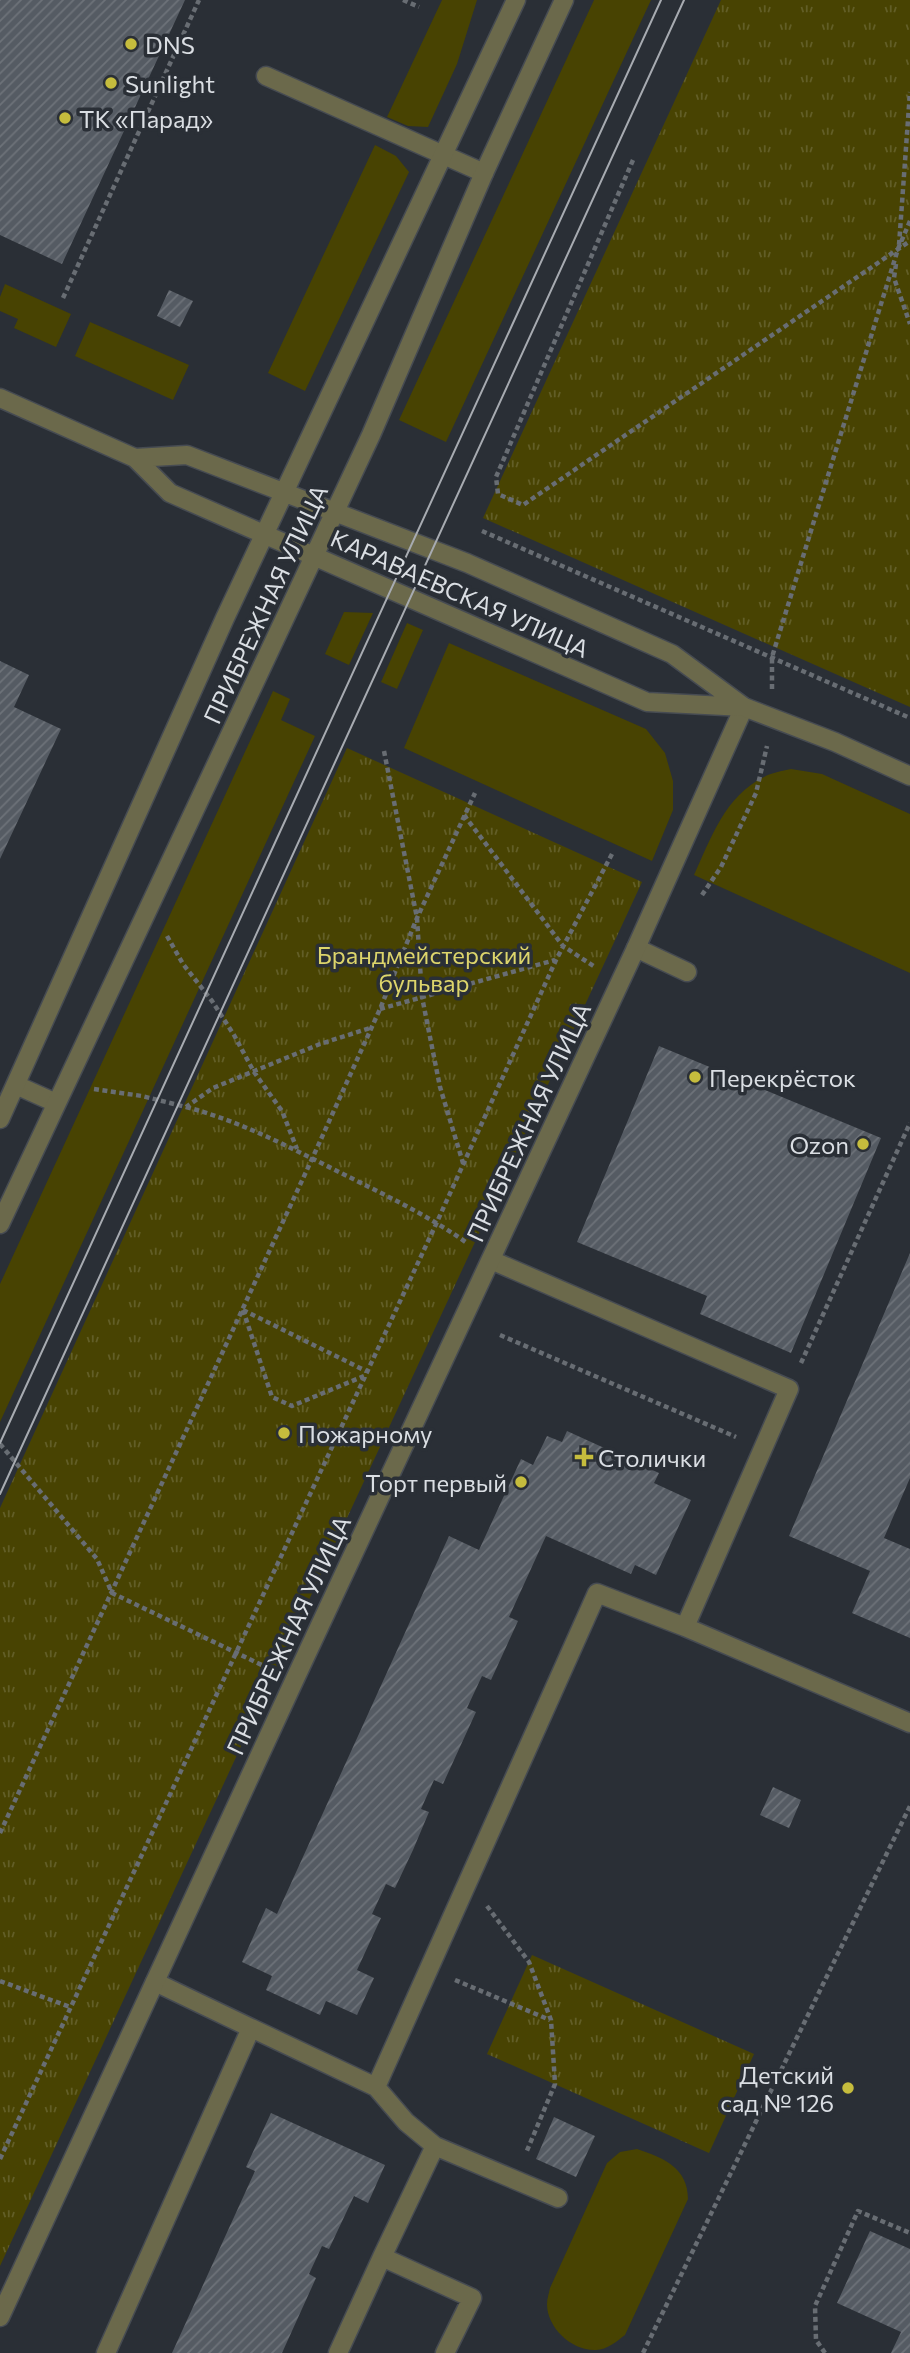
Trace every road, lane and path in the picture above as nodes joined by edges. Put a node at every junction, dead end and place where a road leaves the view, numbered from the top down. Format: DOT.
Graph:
graph roads {
  1 [pos="199,0"];
  2 [pos="403,0"];
  3 [pos="516,0"];
  4 [pos="564,0"];
  5 [pos="419,7"];
  6 [pos="266,76"];
  7 [pos="910,92"];
  8 [pos="444,156"];
  9 [pos="633,160"];
  10 [pos="484,173"];
  11 [pos="910,221"];
  12 [pos="910,242"];
  13 [pos="898,249"];
  14 [pos="63,298"];
  15 [pos="910,324"];
  16 [pos="0,398"];
  17 [pos="135,458"];
  18 [pos="284,493"];
  19 [pos="335,512"];
  20 [pos="482,531"];
  21 [pos="264,535"];
  22 [pos="314,557"];
  23 [pos="772,657"];
  24 [pos="744,708"];
  25 [pos="773,718"];
  26 [pos="910,718"];
  27 [pos="384,751"];
  28 [pos="910,776"];
  29 [pos="475,793"];
  30 [pos="464,815"];
  31 [pos="612,854"];
  32 [pos="702,895"];
  33 [pos="416,918"];
  34 [pos="165,933"];
  35 [pos="562,946"];
  36 [pos="636,948"];
  37 [pos="556,960"];
  38 [pos="688,972"];
  39 [pos="620,982"];
  40 [pos="422,997"];
  41 [pos="380,1009"];
  42 [pos="371,1027"];
  43 [pos="254,1072"];
  44 [pos="16,1085"];
  45 [pos="91,1089"];
  46 [pos="56,1103"];
  47 [pos="186,1107"];
  48 [pos="0,1119"];
  49 [pos="910,1123"];
  50 [pos="297,1150"];
  51 [pos="312,1158"];
  52 [pos="464,1164"];
  53 [pos="437,1222"];
  54 [pos="0,1224"];
  55 [pos="491,1260"];
  56 [pos="243,1310"];
  57 [pos="500,1335"];
  58 [pos="365,1373"];
  59 [pos="789,1389"];
  60 [pos="0,1444"];
  61 [pos="762,1449"];
  62 [pos="112,1594"];
  63 [pos="685,1627"];
  64 [pos="235,1651"];
  65 [pos="294,1681"];
  66 [pos="910,1723"];
  67 [pos="910,1807"];
  68 [pos="0,1833"];
  69 [pos="468,1881"];
  70 [pos="429,1969"];
  71 [pos="0,1981"];
  72 [pos="155,1982"];
  73 [pos="70,2007"];
  74 [pos="551,2020"];
  75 [pos="250,2028"];
  76 [pos="376,2087"];
  77 [pos="435,2146"];
  78 [pos="0,2159"];
  79 [pos="515,2179"];
  80 [pos="558,2198"];
  81 [pos="910,2233"];
  82 [pos="382,2257"];
  83 [pos="0,2317"];
  84 [pos="106,2353"];
  85 [pos="338,2353"];
  86 [pos="445,2353"];
  87 [pos="643,2353"];
  88 [pos="825,2353"];
  1 -- 14 [label="path"];
  2 -- 5 [label="path"];
  3 -- 8 [label="street, ПРИБРЕЖНАЯ УЛИЦА"];
  4 -- 10 [label="street, ПРИБРЕЖНАЯ УЛИЦА"];
  6 -- 8 [label="street"];
  7 -- 13 [label="path"];
  8 -- 10 [label="street"];
  8 -- 18 [label="street, ПРИБРЕЖНАЯ УЛИЦА"];
  9 -- 13 [label="path"];
  10 -- 19 [label="street, ПРИБРЕЖНАЯ УЛИЦА"];
  11 -- 13 [label="path"];
  12 -- 13 [label="path"];
  13 -- 15 [label="path"];
  13 -- 23 [label="path"];
  16 -- 17 [label="street, КАРАВАЕВСКАЯ УЛИЦА"];
  17 -- 18 [label="street, КАРАВАЕВСКАЯ УЛИЦА"];
  17 -- 21 [label="street, КАРАВАЕВСКАЯ УЛИЦА"];
  18 -- 19 [label="street, КАРАВАЕВСКАЯ УЛИЦА"];
  18 -- 21 [label="street, ПРИБРЕЖНАЯ УЛИЦА"];
  19 -- 22 [label="street, ПРИБРЕЖНАЯ УЛИЦА"];
  19 -- 24 [label="street, КАРАВАЕВСКАЯ УЛИЦА"];
  20 -- 23 [label="path"];
  21 -- 22 [label="street, КАРАВАЕВСКАЯ УЛИЦА"];
  21 -- 44 [label="street, ПРИБРЕЖНАЯ УЛИЦА"];
  22 -- 24 [label="street, КАРАВАЕВСКАЯ УЛИЦА"];
  22 -- 46 [label="street, ПРИБРЕЖНАЯ УЛИЦА"];
  23 -- 25 [label="path"];
  23 -- 26 [label="path"];
  24 -- 25 [label="street, КАРАВАЕВСКАЯ УЛИЦА"];
  24 -- 36 [label="street, ПРИБРЕЖНАЯ УЛИЦА"];
  25 -- 28 [label="street, КАРАВАЕВСКАЯ УЛИЦА"];
  25 -- 32 [label="path"];
  27 -- 33 [label="path"];
  29 -- 30 [label="path"];
  30 -- 33 [label="path"];
  30 -- 35 [label="path"];
  31 -- 35 [label="path"];
  33 -- 40 [label="path"];
  33 -- 41 [label="path"];
  34 -- 43 [label="path"];
  35 -- 37 [label="path"];
  35 -- 39 [label="path"];
  36 -- 38 [label="street"];
  36 -- 39 [label="street, ПРИБРЕЖНАЯ УЛИЦА"];
  37 -- 40 [label="path"];
  37 -- 52 [label="path"];
  39 -- 55 [label="street, ПРИБРЕЖНАЯ УЛИЦА"];
  40 -- 41 [label="path"];
  40 -- 52 [label="path"];
  41 -- 42 [label="path"];
  42 -- 43 [label="path"];
  42 -- 51 [label="path"];
  43 -- 47 [label="path"];
  43 -- 50 [label="path"];
  44 -- 46 [label="street"];
  44 -- 48 [label="street, ПРИБРЕЖНАЯ УЛИЦА"];
  45 -- 47 [label="path"];
  46 -- 54 [label="street, ПРИБРЕЖНАЯ УЛИЦА"];
  47 -- 50 [label="path"];
  49 -- 59 [label="path"];
  50 -- 51 [label="path"];
  51 -- 53 [label="path"];
  51 -- 56 [label="path"];
  52 -- 53 [label="path"];
  53 -- 55 [label="path"];
  53 -- 58 [label="path"];
  55 -- 59 [label="street"];
  55 -- 65 [label="street, ПРИБРЕЖНАЯ УЛИЦА"];
  56 -- 58 [label="path"];
  56 -- 58 [label="path"];
  56 -- 62 [label="path"];
  57 -- 61 [label="path"];
  58 -- 64 [label="path"];
  59 -- 61 [label="street"];
  60 -- 62 [label="path"];
  61 -- 63 [label="street"];
  62 -- 64 [label="path"];
  62 -- 68 [label="path"];
  63 -- 66 [label="street"];
  63 -- 69 [label="street"];
  64 -- 65 [label="path"];
  64 -- 73 [label="path"];
  65 -- 72 [label="street, ПРИБРЕЖНАЯ УЛИЦА"];
  67 -- 87 [label="path"];
  69 -- 70 [label="street"];
  69 -- 74 [label="path"];
  70 -- 74 [label="path"];
  70 -- 76 [label="street"];
  71 -- 73 [label="path"];
  72 -- 75 [label="street"];
  72 -- 83 [label="street, ПРИБРЕЖНАЯ УЛИЦА"];
  73 -- 78 [label="path"];
  74 -- 79 [label="path"];
  75 -- 76 [label="street"];
  75 -- 84 [label="street"];
  76 -- 77 [label="street"];
  77 -- 79 [label="street"];
  77 -- 82 [label="street"];
  79 -- 80 [label="street"];
  81 -- 88 [label="path"];
  82 -- 85 [label="street"];
  82 -- 86 [label="street"];
}
